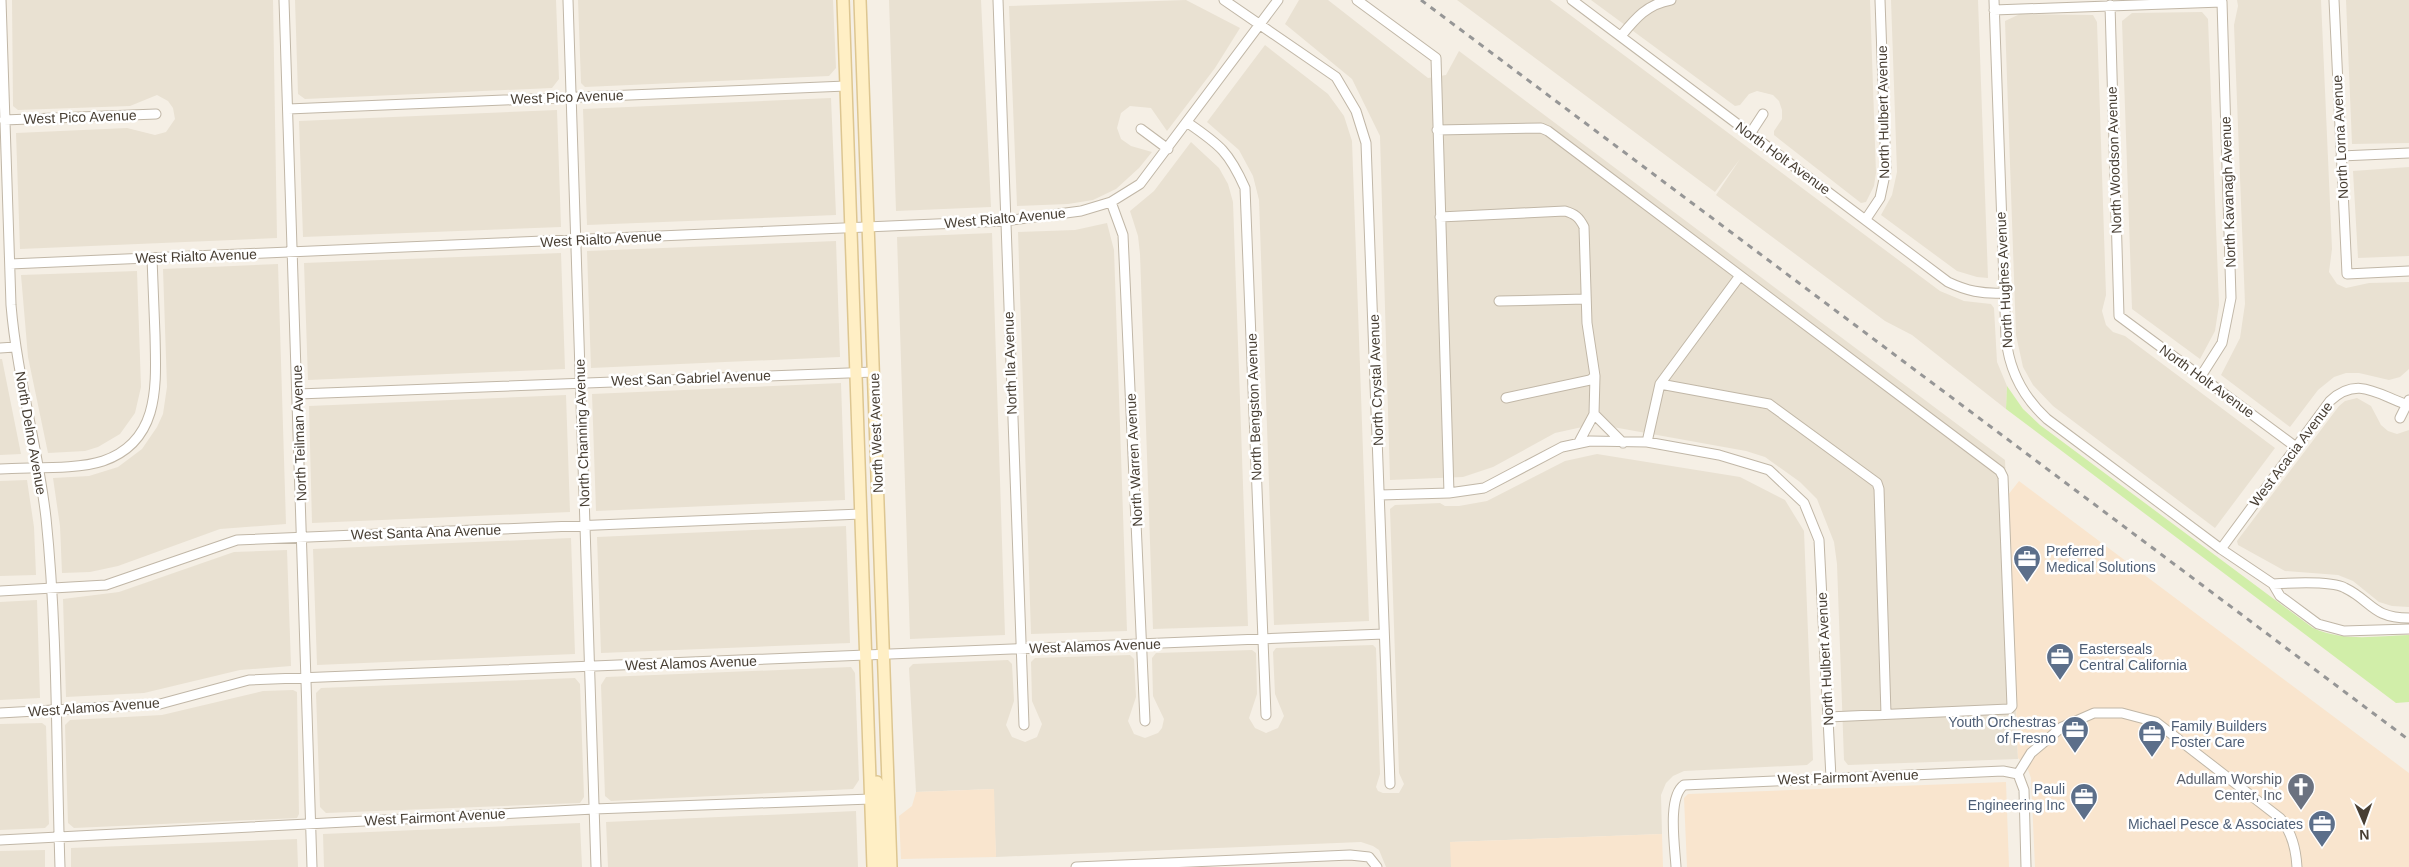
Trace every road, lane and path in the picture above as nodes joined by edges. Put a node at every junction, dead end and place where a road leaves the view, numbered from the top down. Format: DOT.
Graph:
graph roads {
  1 [pos="1,0"];
  2 [pos="284,0"];
  3 [pos="568,0"];
  4 [pos="843,0"];
  5 [pos="860,0"];
  6 [pos="998,0"];
  7 [pos="1224,0"];
  8 [pos="1278,0"];
  9 [pos="1357,0"];
  10 [pos="1572,0"];
  11 [pos="1671,0"];
  12 [pos="1880,0"];
  13 [pos="1994,0"];
  14 [pos="2334,0"];
  15 [pos="2110,5"];
  16 [pos="1994,10"];
  17 [pos="1259,25"];
  18 [pos="1621,36"];
  19 [pos="846,86"];
  20 [pos="571,97"];
  21 [pos="2,105"];
  22 [pos="288,110"];
  23 [pos="156,114"];
  24 [pos="1764,114"];
  25 [pos="4,120"];
  26 [pos="1188,123"];
  27 [pos="1141,129"];
  28 [pos="1437,130"];
  29 [pos="1750,134"];
  30 [pos="1168,149"];
  31 [pos="2409,152"];
  32 [pos="2341,156"];
  33 [pos="1111,202"];
  34 [pos="1440,216"];
  35 [pos="1866,218"];
  36 [pos="1005,221"];
  37 [pos="4,226"];
  38 [pos="868,227"];
  39 [pos="852,228"];
  40 [pos="576,240"];
  41 [pos="293,252"];
  42 [pos="152,258"];
  43 [pos="10,264"];
  44 [pos="2409,271"];
  45 [pos="1739,277"];
  46 [pos="2003,293"];
  47 [pos="1586,298"];
  48 [pos="1499,301"];
  49 [pos="2118,316"];
  50 [pos="15,347"];
  51 [pos="0,348"];
  52 [pos="856,372"];
  53 [pos="874,372"];
  54 [pos="1595,376"];
  55 [pos="2201,376"];
  56 [pos="581,382"];
  57 [pos="1660,384"];
  58 [pos="298,394"];
  59 [pos="1506,398"];
  60 [pos="2407,402"];
  61 [pos="1594,414"];
  62 [pos="2400,418"];
  63 [pos="1579,442"];
  64 [pos="1647,442"];
  65 [pos="1624,443"];
  66 [pos="2296,447"];
  67 [pos="40,467"];
  68 [pos="0,469"];
  69 [pos="1449,492"];
  70 [pos="1380,495"];
  71 [pos="861,514"];
  72 [pos="585,525"];
  73 [pos="302,537"];
  74 [pos="2220,549"];
  75 [pos="2273,584"];
  76 [pos="51,589"];
  77 [pos="0,591"];
  78 [pos="2381,614"];
  79 [pos="2409,618"];
  80 [pos="2409,629"];
  81 [pos="2378,630"];
  82 [pos="1384,634"];
  83 [pos="1264,639"];
  84 [pos="1142,644"];
  85 [pos="1021,649"];
  86 [pos="866,655"];
  87 [pos="883,655"];
  88 [pos="589,667"];
  89 [pos="307,679"];
  90 [pos="56,711"];
  91 [pos="0,713"];
  92 [pos="1886,714"];
  93 [pos="1266,715"];
  94 [pos="1828,717"];
  95 [pos="1146,721"];
  96 [pos="1024,725"];
  97 [pos="869,765"];
  98 [pos="2018,774"];
  99 [pos="1830,778"];
  100 [pos="1390,784"];
  101 [pos="870,799"];
  102 [pos="594,809"];
  103 [pos="311,823"];
  104 [pos="59,838"];
  105 [pos="0,840"];
  106 [pos="60,867"];
  107 [pos="312,867"];
  108 [pos="596,867"];
  109 [pos="873,867"];
  110 [pos="883,867"];
  111 [pos="891,867"];
  112 [pos="1076,867"];
  113 [pos="1377,867"];
  114 [pos="1676,867"];
  115 [pos="2026,867"];
  116 [pos="2297,867"];
  1 -- 21 [label="street, North Delno Avenue"];
  2 -- 22 [label="street, North Teilman Avenue"];
  3 -- 20 [label="street, North Channing Avenue"];
  4 -- 19 [label="main road, North West Avenue"];
  5 -- 38 [label="main road, North West Avenue"];
  6 -- 36 [label="street, North Ila Avenue"];
  7 -- 17 [label="street, North Crystal Avenue"];
  8 -- 17 [label="street, West Rialto Avenue"];
  9 -- 28 [label="street"];
  10 -- 18 [label="street, North Holt Avenue"];
  11 -- 18 [label="street"];
  12 -- 35 [label="street, North Hulbert Avenue"];
  13 -- 16 [label="street, North Hughes Avenue"];
  14 -- 32 [label="street, North Lorna Avenue"];
  15 -- 16 [label="street"];
  15 -- 49 [label="street, North Woodson Avenue"];
  15 -- 55 [label="street, North Kavanagh Avenue"];
  16 -- 46 [label="street, North Hughes Avenue"];
  17 -- 26 [label="street, West Rialto Avenue"];
  17 -- 70 [label="street, North Crystal Avenue"];
  18 -- 29 [label="street, North Holt Avenue"];
  19 -- 20 [label="street, West Pico Avenue"];
  19 -- 39 [label="main road, North West Avenue"];
  20 -- 22 [label="street, West Pico Avenue"];
  20 -- 40 [label="street, North Channing Avenue"];
  21 -- 25 [label="street, North Delno Avenue"];
  22 -- 41 [label="street, North Teilman Avenue"];
  23 -- 25 [label="street, West Pico Avenue"];
  24 -- 29 [label="street"];
  25 -- 37 [label="street, North Delno Avenue"];
  26 -- 30 [label="street, West Rialto Avenue"];
  26 -- 83 [label="street, North Bengston Avenue"];
  27 -- 30 [label="street"];
  28 -- 34 [label="street"];
  28 -- 45 [label="street"];
  29 -- 35 [label="street, North Holt Avenue"];
  30 -- 33 [label="street, West Rialto Avenue"];
  31 -- 32 [label="street"];
  32 -- 44 [label="street, North Lorna Avenue"];
  33 -- 36 [label="street, West Rialto Avenue"];
  33 -- 84 [label="street, North Warren Avenue"];
  34 -- 47 [label="street"];
  34 -- 69 [label="street"];
  35 -- 46 [label="street, North Holt Avenue"];
  36 -- 38 [label="street, West Rialto Avenue"];
  36 -- 85 [label="street, North Ila Avenue"];
  37 -- 43 [label="street, North Delno Avenue"];
  38 -- 39 [label="street, West Rialto Avenue"];
  38 -- 53 [label="main road, North West Avenue"];
  39 -- 40 [label="street, West Rialto Avenue"];
  39 -- 52 [label="main road, North West Avenue"];
  40 -- 41 [label="street, West Rialto Avenue"];
  40 -- 56 [label="street, North Channing Avenue"];
  41 -- 42 [label="street, West Rialto Avenue"];
  41 -- 58 [label="street, North Teilman Avenue"];
  42 -- 43 [label="street, West Rialto Avenue"];
  42 -- 67 [label="street"];
  43 -- 50 [label="street, North Delno Avenue"];
  45 -- 57 [label="street"];
  45 -- 92 [label="street"];
  46 -- 74 [label="street, North Hughes Avenue"];
  47 -- 48 [label="street"];
  47 -- 54 [label="street"];
  49 -- 55 [label="street, North Holt Avenue"];
  50 -- 51 [label="street"];
  50 -- 67 [label="street, North Delno Avenue"];
  52 -- 53 [label="street, West San Gabriel Avenue"];
  52 -- 56 [label="street, West San Gabriel Avenue"];
  52 -- 71 [label="main road, North West Avenue"];
  53 -- 87 [label="main road, North West Avenue"];
  54 -- 59 [label="street"];
  54 -- 61 [label="street"];
  55 -- 66 [label="street, North Holt Avenue"];
  56 -- 58 [label="street, West San Gabriel Avenue"];
  56 -- 72 [label="street, North Channing Avenue"];
  57 -- 64 [label="street"];
  57 -- 92 [label="street"];
  58 -- 73 [label="street, North Teilman Avenue"];
  60 -- 62 [label="street, West Acacia Avenue"];
  60 -- 66 [label="street, West Acacia Avenue"];
  61 -- 63 [label="street"];
  61 -- 65 [label="street"];
  63 -- 65 [label="street"];
  63 -- 69 [label="street"];
  64 -- 65 [label="street"];
  64 -- 94 [label="street, North Hulbert Avenue"];
  66 -- 74 [label="street, West Acacia Avenue"];
  67 -- 68 [label="street"];
  67 -- 76 [label="street, North Delno Avenue"];
  69 -- 70 [label="street"];
  70 -- 82 [label="street, North Crystal Avenue"];
  71 -- 72 [label="street, West Santa Ana Avenue"];
  71 -- 86 [label="main road, North West Avenue"];
  72 -- 73 [label="street, West Santa Ana Avenue"];
  72 -- 88 [label="street, North Channing Avenue"];
  73 -- 76 [label="street, West Santa Ana Avenue"];
  73 -- 89 [label="street, North Teilman Avenue"];
  74 -- 75 [label="street, North Hughes Avenue"];
  75 -- 78 [label="street"];
  75 -- 81 [label="street"];
  76 -- 77 [label="street, West Santa Ana Avenue"];
  76 -- 90 [label="street, North Delno Avenue"];
  78 -- 79 [label="street"];
  78 -- 81 [label="street"];
  80 -- 81 [label="street"];
  82 -- 83 [label="street, West Alamos Avenue"];
  82 -- 100 [label="street, North Crystal Avenue"];
  83 -- 84 [label="street, West Alamos Avenue"];
  83 -- 93 [label="street, North Bengston Avenue"];
  84 -- 85 [label="street, West Alamos Avenue"];
  84 -- 95 [label="street, North Warren Avenue"];
  85 -- 87 [label="street, West Alamos Avenue"];
  85 -- 96 [label="street, North Ila Avenue"];
  86 -- 87 [label="street, West Alamos Avenue"];
  86 -- 88 [label="street, West Alamos Avenue"];
  86 -- 97 [label="main road, North West Avenue"];
  87 -- 111 [label="main road, North West Avenue"];
  88 -- 89 [label="street, West Alamos Avenue"];
  88 -- 102 [label="street, North Channing Avenue"];
  89 -- 90 [label="street, West Alamos Avenue"];
  89 -- 103 [label="street, North Teilman Avenue"];
  90 -- 91 [label="street, West Alamos Avenue"];
  90 -- 104 [label="street, North Delno Avenue"];
  92 -- 94 [label="street"];
  94 -- 99 [label="street, North Hulbert Avenue"];
  97 -- 101 [label="main road, North West Avenue"];
  97 -- 110 [label="main road"];
  98 -- 99 [label="street, West Fairmont Avenue"];
  98 -- 115 [label="street"];
  98 -- 116 [label="street"];
  99 -- 114 [label="street, West Fairmont Avenue"];
  101 -- 102 [label="street, West Fairmont Avenue"];
  101 -- 109 [label="main road, North West Avenue"];
  102 -- 103 [label="street, West Fairmont Avenue"];
  102 -- 108 [label="street, North Channing Avenue"];
  103 -- 104 [label="street, West Fairmont Avenue"];
  103 -- 107 [label="street, North Teilman Avenue"];
  104 -- 105 [label="street, West Fairmont Avenue"];
  104 -- 106 [label="street, North Delno Avenue"];
  112 -- 113 [label="street"];
}
